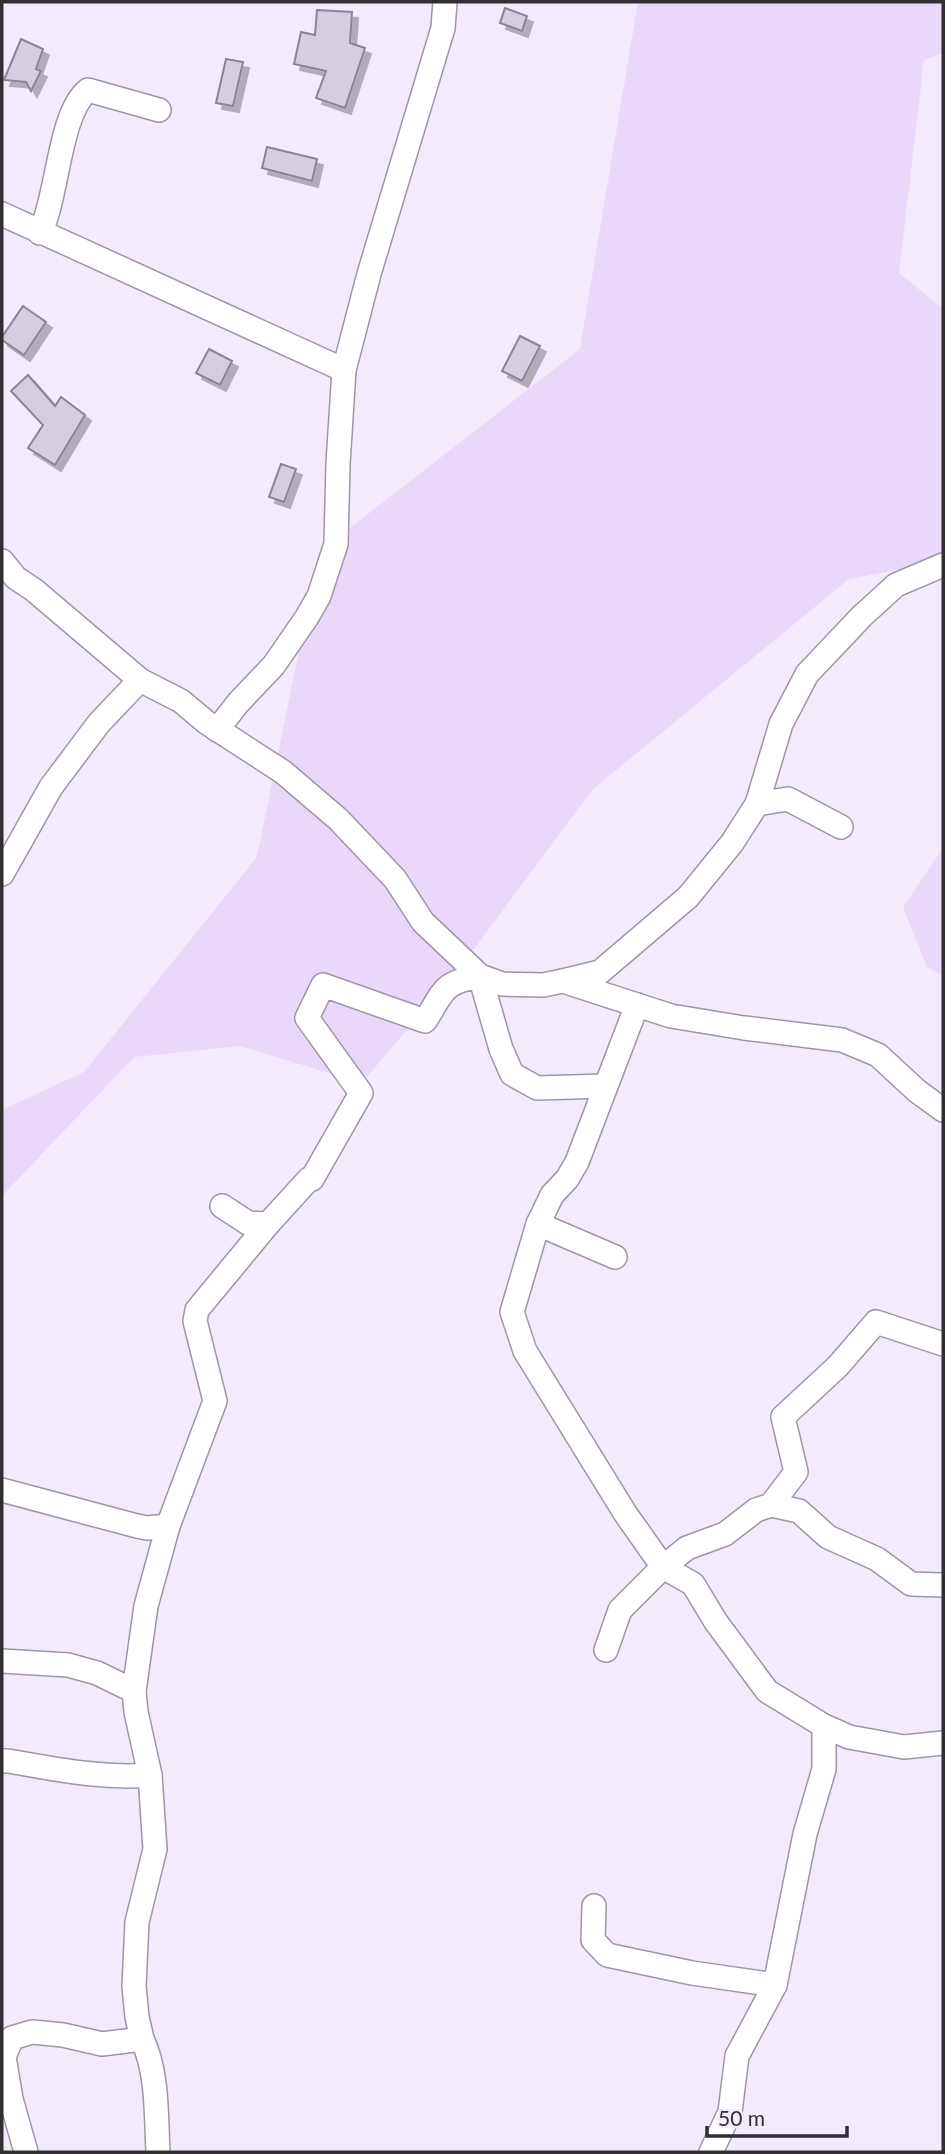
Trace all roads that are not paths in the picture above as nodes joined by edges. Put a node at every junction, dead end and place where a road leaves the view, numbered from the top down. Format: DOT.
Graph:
graph roads {
  1 [pos="445,2"];
  2 [pos="159,110"];
  3 [pos="2,215"];
  4 [pos="40,232"];
  5 [pos="344,370"];
  6 [pos="2,561"];
  7 [pos="943,565"];
  8 [pos="140,680"];
  9 [pos="217,730"];
  10 [pos="757,804"];
  11 [pos="841,827"];
  12 [pos="2,874"];
  13 [pos="480,976"];
  14 [pos="563,981"];
  15 [pos="636,1005"];
  16 [pos="606,1087"];
  17 [pos="943,1110"];
  18 [pos="222,1206"];
  19 [pos="268,1224"];
  20 [pos="538,1224"];
  21 [pos="615,1257"];
  22 [pos="943,1345"];
  23 [pos="2,1490"];
  24 [pos="771,1505"];
  25 [pos="168,1526"];
  26 [pos="663,1567"];
  27 [pos="943,1585"];
  28 [pos="606,1650"];
  29 [pos="2,1661"];
  30 [pos="134,1691"];
  31 [pos="824,1726"];
  32 [pos="943,1743"];
  33 [pos="2,1761"];
  34 [pos="150,1776"];
  35 [pos="594,1906"];
  36 [pos="775,1985"];
  37 [pos="142,2039"];
  38 [pos="26,2152"];
  39 [pos="158,2152"];
  40 [pos="711,2152"];
  1 -- 5 [label="street"];
  2 -- 4 [label="street"];
  3 -- 4 [label="street"];
  4 -- 5 [label="street"];
  5 -- 9 [label="street"];
  6 -- 8 [label="street"];
  7 -- 10 [label="street"];
  8 -- 9 [label="street"];
  8 -- 12 [label="street"];
  9 -- 13 [label="street"];
  10 -- 11 [label="street"];
  10 -- 14 [label="street"];
  13 -- 14 [label="street"];
  13 -- 16 [label="street"];
  13 -- 19 [label="street"];
  14 -- 15 [label="street"];
  15 -- 16 [label="street"];
  15 -- 17 [label="street"];
  16 -- 20 [label="street"];
  18 -- 19 [label="street"];
  19 -- 25 [label="street"];
  20 -- 21 [label="street"];
  20 -- 26 [label="street"];
  22 -- 24 [label="street"];
  23 -- 25 [label="street"];
  24 -- 26 [label="street"];
  24 -- 27 [label="street"];
  25 -- 30 [label="street"];
  26 -- 28 [label="street"];
  26 -- 31 [label="street"];
  29 -- 30 [label="street"];
  30 -- 34 [label="street"];
  31 -- 32 [label="street"];
  31 -- 36 [label="street"];
  33 -- 34 [label="street"];
  34 -- 37 [label="street"];
  35 -- 36 [label="street"];
  36 -- 40 [label="street"];
  37 -- 38 [label="street"];
  37 -- 39 [label="street"];
}
